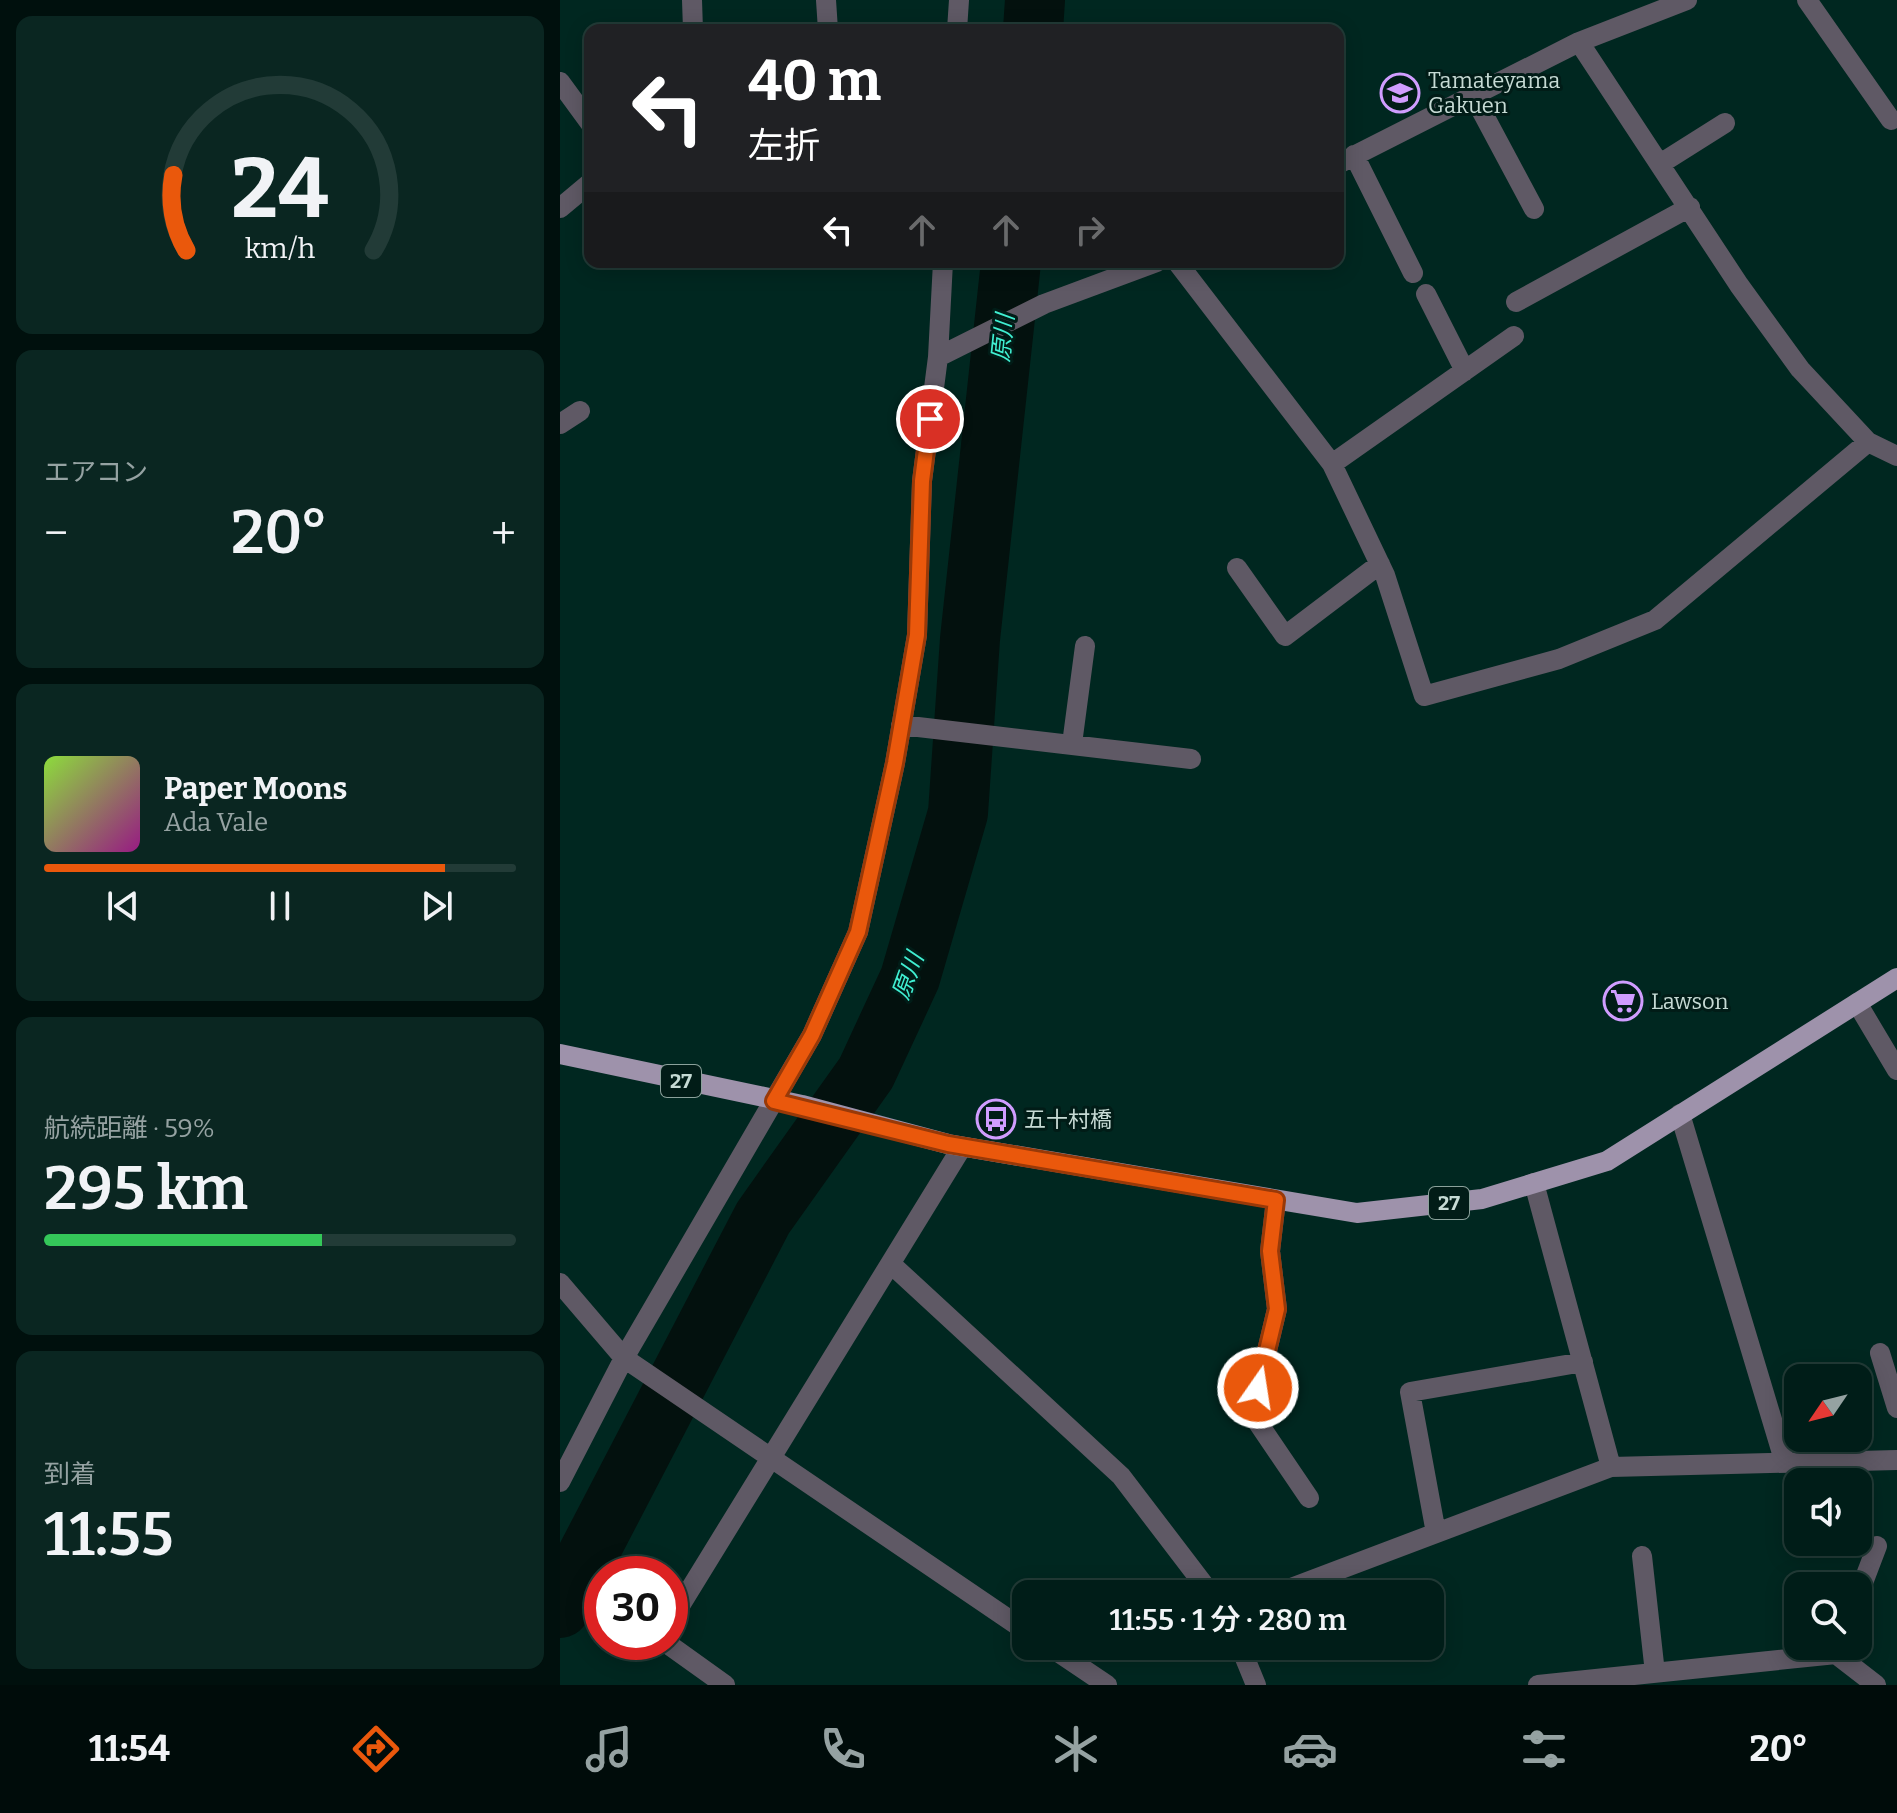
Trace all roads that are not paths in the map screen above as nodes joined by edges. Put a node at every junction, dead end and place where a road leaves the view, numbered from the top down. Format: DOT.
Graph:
graph roads {
  1 [pos="692,0"];
  2 [pos="826,0"];
  3 [pos="959,0"];
  4 [pos="1687,0"];
  5 [pos="1807,0"];
  6 [pos="693,24"];
  7 [pos="828,24"];
  8 [pos="957,24"];
  9 [pos="1579,42"];
  10 [pos="560,82"];
  11 [pos="1472,93"];
  12 [pos="584,115"];
  13 [pos="1891,120"];
  14 [pos="1725,123"];
  15 [pos="1346,160"];
  16 [pos="1660,164"];
  17 [pos="584,188"];
  18 [pos="1690,207"];
  19 [pos="560,208"];
  20 [pos="1534,209"];
  21 [pos="943,268"];
  22 [pos="1141,268"];
  23 [pos="1182,268"];
  24 [pos="1413,273"];
  25 [pos="1426,294"];
  26 [pos="1516,302"];
  27 [pos="1514,336"];
  28 [pos="938,357"];
  29 [pos="1465,371"];
  30 [pos="580,411"];
  31 [pos="560,424"];
  32 [pos="1868,442"];
  33 [pos="1897,456"];
  34 [pos="1332,464"];
  35 [pos="1380,564"];
  36 [pos="1237,568"];
  37 [pos="1085,646"];
  38 [pos="901,725"];
  39 [pos="1072,744"];
  40 [pos="1191,759"];
  41 [pos="1897,978"];
  42 [pos="1857,1003"];
  43 [pos="560,1054"];
  44 [pos="1897,1070"];
  45 [pos="774,1101"];
  46 [pos="1680,1114"];
  47 [pos="955,1145"];
  48 [pos="1534,1183"];
  49 [pos="1276,1200"];
  50 [pos="891,1264"];
  51 [pos="560,1283"];
  52 [pos="1880,1353"];
  53 [pos="624,1358"];
  54 [pos="1583,1362"];
  55 [pos="1897,1408"];
  56 [pos="772,1460"];
  57 [pos="1897,1460"];
  58 [pos="1785,1463"];
  59 [pos="1611,1467"];
  60 [pos="560,1482"];
  61 [pos="1309,1498"];
  62 [pos="1436,1533"];
  63 [pos="1877,1546"];
  64 [pos="1642,1556"];
  65 [pos="1867,1572"];
  66 [pos="1200,1580"];
  67 [pos="1312,1580"];
  68 [pos="688,1593"];
  69 [pos="1012,1622"];
  70 [pos="1784,1657"];
  71 [pos="688,1658"];
  72 [pos="1070,1660"];
  73 [pos="1246,1660"];
  74 [pos="1848,1660"];
  75 [pos="1655,1673"];
  76 [pos="1595,1682"];
  77 [pos="725,1685"];
  78 [pos="1107,1685"];
  79 [pos="1256,1685"];
  80 [pos="1538,1685"];
  81 [pos="1876,1685"];
  1 -- 6 [label="street"];
  2 -- 7 [label="street"];
  3 -- 8 [label="street"];
  4 -- 9 [label="street"];
  5 -- 13 [label="street"];
  9 -- 11 [label="street"];
  9 -- 16 [label="street"];
  10 -- 12 [label="street"];
  11 -- 15 [label="street"];
  11 -- 20 [label="street"];
  14 -- 16 [label="street"];
  15 -- 24 [label="street"];
  16 -- 18 [label="street"];
  17 -- 19 [label="street"];
  18 -- 26 [label="street"];
  18 -- 32 [label="street"];
  21 -- 28 [label="street"];
  22 -- 28 [label="street"];
  23 -- 34 [label="street"];
  25 -- 29 [label="street"];
  27 -- 29 [label="street"];
  28 -- 38 [label="street"];
  29 -- 34 [label="street"];
  30 -- 31 [label="street"];
  32 -- 33 [label="street"];
  32 -- 35 [label="street"];
  34 -- 35 [label="street"];
  35 -- 36 [label="street"];
  37 -- 39 [label="street"];
  38 -- 39 [label="street"];
  38 -- 45 [label="street"];
  39 -- 40 [label="street"];
  41 -- 42 [label="main road, 27"];
  42 -- 44 [label="street"];
  42 -- 46 [label="main road, 27"];
  43 -- 45 [label="main road, 27"];
  45 -- 47 [label="main road, 27"];
  45 -- 53 [label="street"];
  46 -- 48 [label="main road, 27"];
  46 -- 58 [label="street"];
  47 -- 49 [label="main road, 27"];
  47 -- 50 [label="street"];
  48 -- 49 [label="main road, 27"];
  48 -- 54 [label="street"];
  49 -- 61 [label="street"];
  50 -- 56 [label="street"];
  50 -- 66 [label="street"];
  51 -- 53 [label="street"];
  52 -- 55 [label="street"];
  53 -- 56 [label="street"];
  53 -- 60 [label="street"];
  54 -- 59 [label="street"];
  54 -- 62 [label="street"];
  56 -- 68 [label="street"];
  56 -- 69 [label="street"];
  57 -- 58 [label="street"];
  58 -- 59 [label="street"];
  59 -- 62 [label="street"];
  62 -- 67 [label="street"];
  63 -- 65 [label="street"];
  64 -- 75 [label="street"];
  70 -- 75 [label="street"];
  71 -- 77 [label="street"];
  72 -- 78 [label="street"];
  73 -- 79 [label="street"];
  74 -- 81 [label="street"];
  75 -- 76 [label="street"];
  76 -- 80 [label="street"];
}
